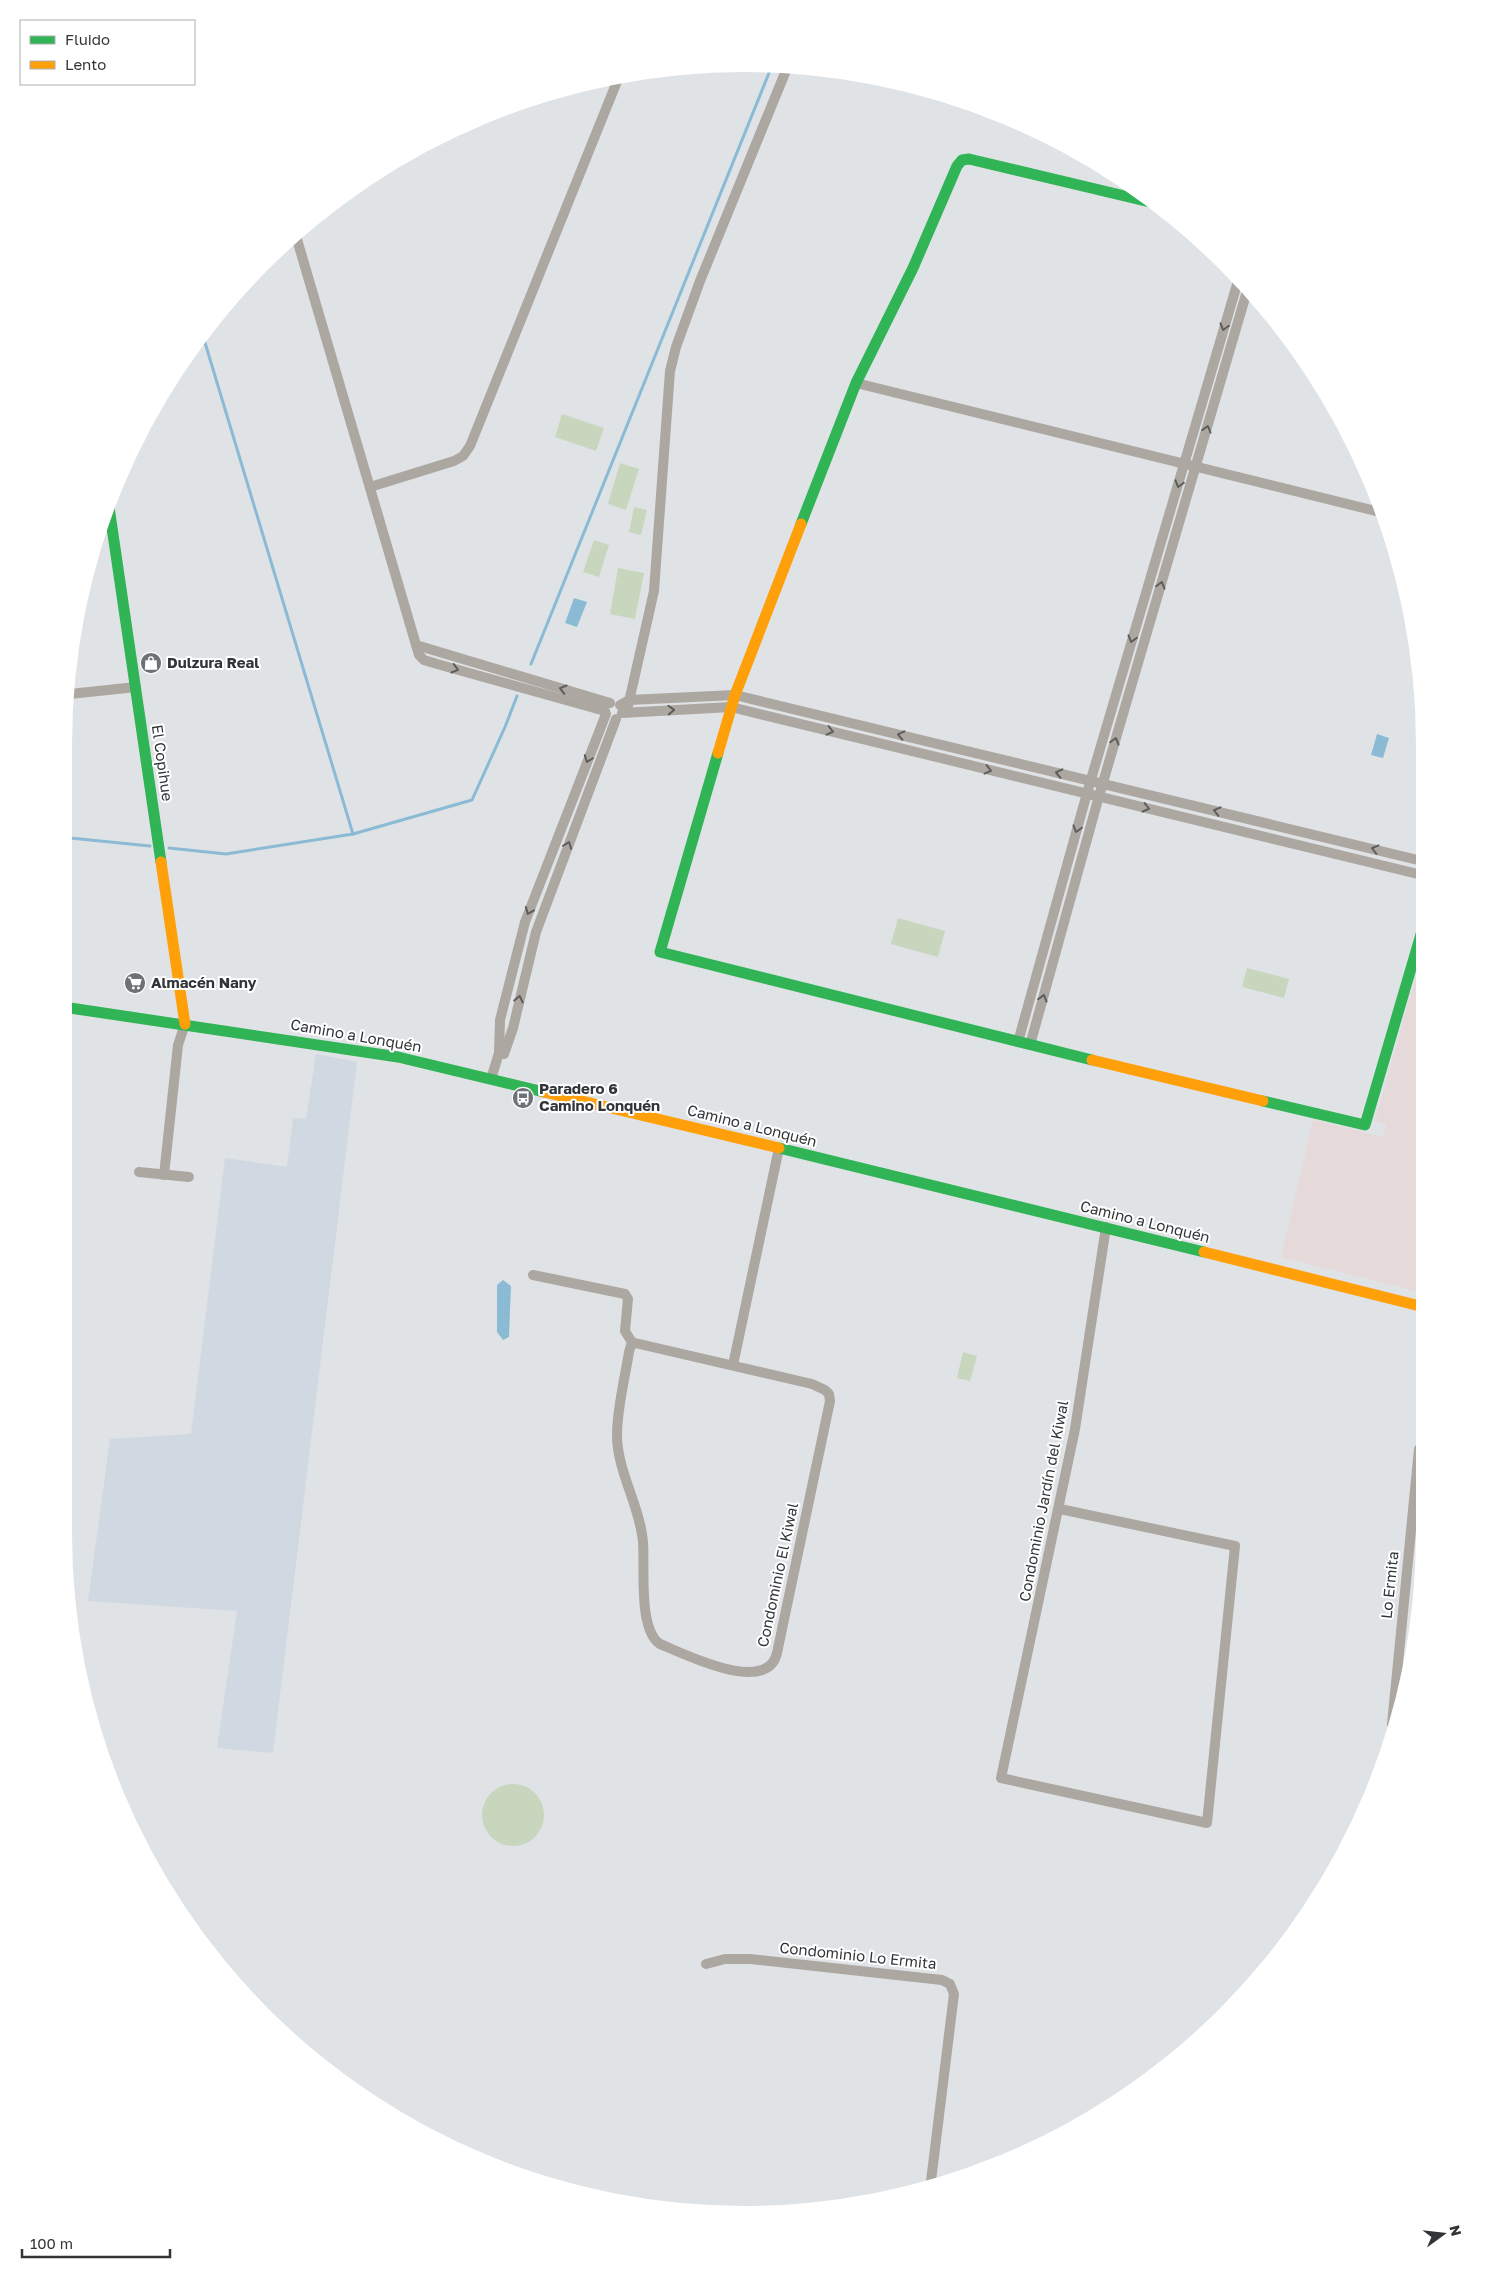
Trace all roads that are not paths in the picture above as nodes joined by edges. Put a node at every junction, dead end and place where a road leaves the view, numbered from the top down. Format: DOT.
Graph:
graph roads {
  1 [pos="785,74"];
  2 [pos="616,85"];
  3 [pos="1135,198"];
  4 [pos="298,242"];
  5 [pos="1236,287"];
  6 [pos="1246,298"];
  7 [pos="856,383"];
  8 [pos="1184,465"];
  9 [pos="1196,468"];
  10 [pos="370,487"];
  11 [pos="1373,510"];
  12 [pos="111,520"];
  13 [pos="136,688"];
  14 [pos="75,694"];
  15 [pos="735,696"];
  16 [pos="731,708"];
  17 [pos="617,709"];
  18 [pos="1091,780"];
  19 [pos="1102,783"];
  20 [pos="1087,794"];
  21 [pos="1099,796"];
  22 [pos="1416,859"];
  23 [pos="1416,874"];
  24 [pos="1416,951"];
  25 [pos="72,1008"];
  26 [pos="185,1024"];
  27 [pos="1018,1042"];
  28 [pos="1030,1045"];
  29 [pos="494,1080"];
  30 [pos="779,1148"];
  31 [pos="139,1172"];
  32 [pos="164,1174"];
  33 [pos="190,1177"];
  34 [pos="1106,1227"];
  35 [pos="534,1275"];
  36 [pos="1416,1305"];
  37 [pos="633,1344"];
  38 [pos="732,1364"];
  39 [pos="1416,1479"];
  40 [pos="1060,1509"];
  41 [pos="1394,1706"];
  42 [pos="706,1964"];
  43 [pos="931,2180"];
  1 -- 17 [label="street"];
  2 -- 10 [label="street"];
  3 -- 7 [label="street"];
  4 -- 10 [label="street"];
  5 -- 8 [label="street, one-way"];
  9 -- 6 [label="street, one-way"];
  7 -- 8 [label="street"];
  7 -- 15 [label="street"];
  8 -- 9 [label="street"];
  8 -- 18 [label="street, one-way"];
  9 -- 11 [label="street"];
  19 -- 9 [label="street, one-way"];
  10 -- 17 [label="street"];
  12 -- 13 [label="street, El Copihue"];
  13 -- 14 [label="street"];
  13 -- 26 [label="street, El Copihue"];
  15 -- 16 [label="street"];
  15 -- 17 [label="street"];
  18 -- 15 [label="street, one-way"];
  17 -- 16 [label="street, one-way"];
  16 -- 20 [label="street, one-way"];
  16 -- 27 [label="street"];
  17 -- 29 [label="street"];
  18 -- 19 [label="street"];
  18 -- 20 [label="street"];
  19 -- 21 [label="street"];
  22 -- 19 [label="street, one-way"];
  20 -- 21 [label="street"];
  20 -- 27 [label="street, one-way"];
  21 -- 23 [label="street, one-way"];
  28 -- 21 [label="street, one-way"];
  24 -- 28 [label="street"];
  25 -- 26 [label="street, Camino a Lonquén"];
  26 -- 29 [label="street, Camino a Lonquén"];
  26 -- 32 [label="street"];
  27 -- 28 [label="street"];
  29 -- 30 [label="street, Camino a Lonquén"];
  30 -- 34 [label="street, Camino a Lonquén"];
  30 -- 38 [label="street"];
  31 -- 32 [label="street"];
  32 -- 33 [label="street"];
  34 -- 36 [label="street, Camino a Lonquén"];
  34 -- 40 [label="street, Condominio Jardín del Kiwal"];
  35 -- 37 [label="street"];
  37 -- 38 [label="street, Condominio El Kiwal"];
  37 -- 38 [label="street, Condominio El Kiwal"];
  39 -- 41 [label="street, Lo Ermita"];
  40 -- 40 [label="street, Condominio Jardín del Kiwal"];
  42 -- 43 [label="street, Condominio Lo Ermita"];
}
